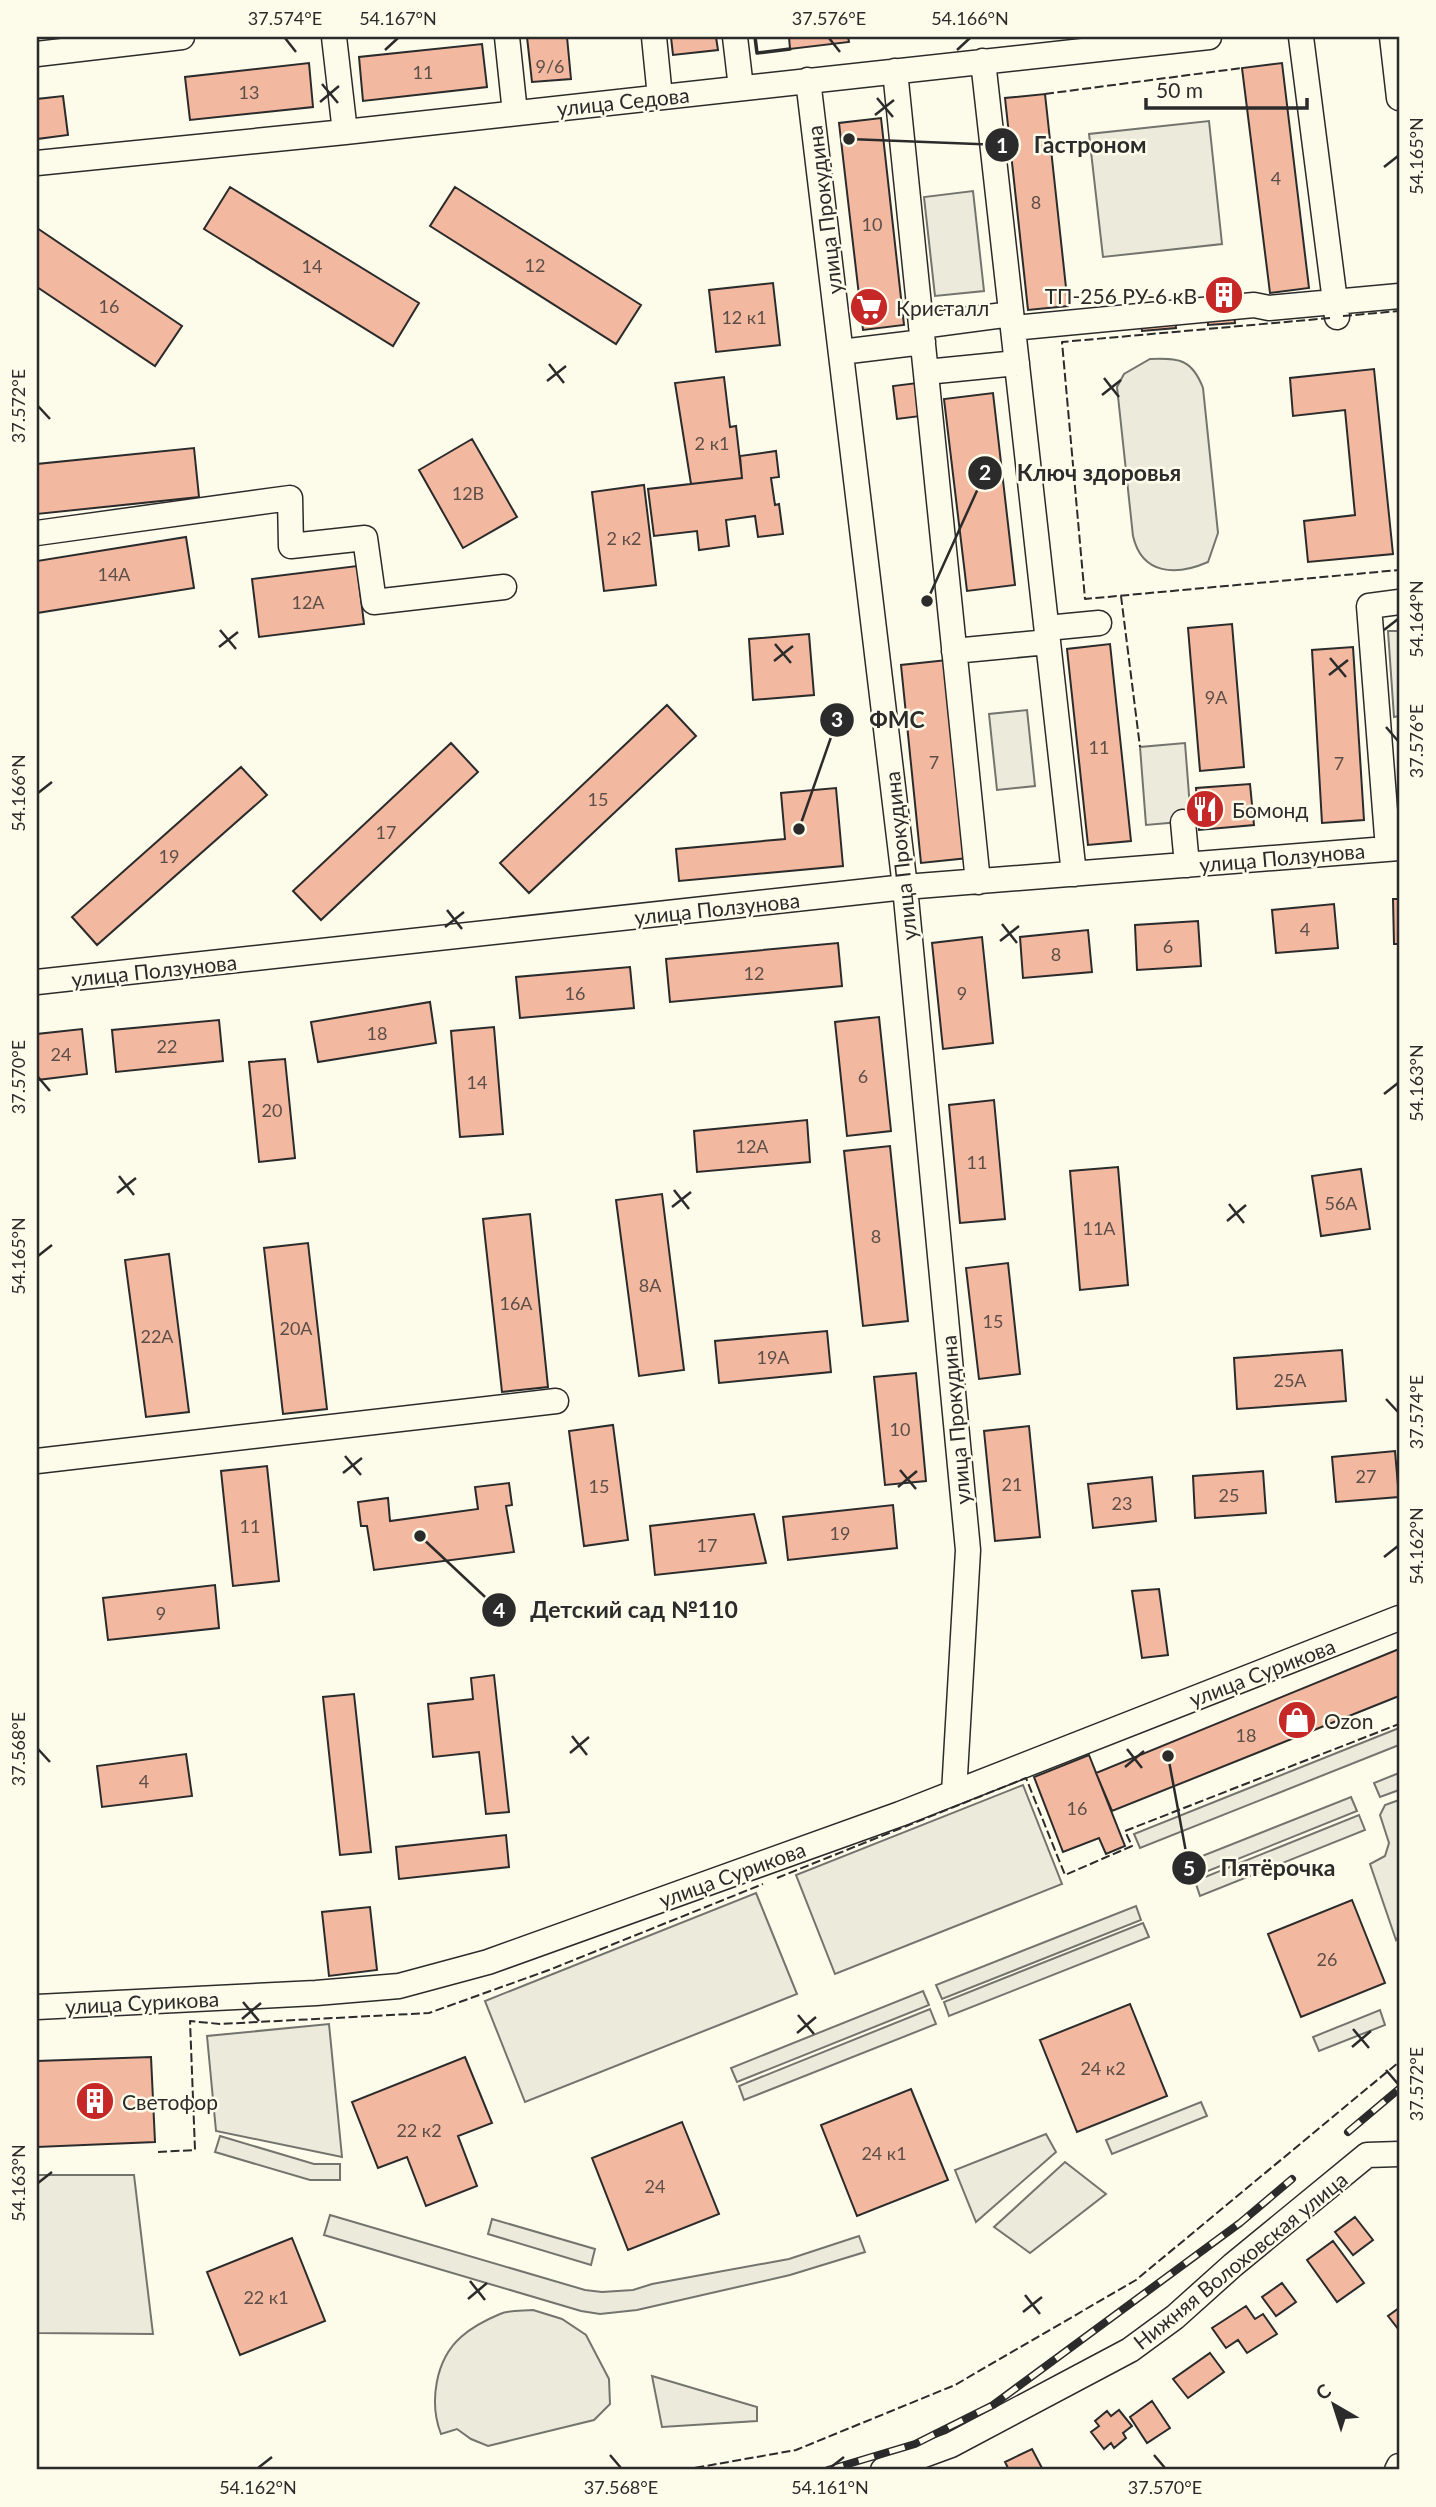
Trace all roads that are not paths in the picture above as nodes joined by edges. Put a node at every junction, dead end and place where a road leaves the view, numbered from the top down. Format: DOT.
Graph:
graph roads {
  1 [pos="182,37"];
  2 [pos="334,37"];
  3 [pos="507,37"];
  4 [pos="653,37"];
  5 [pos="735,37"];
  6 [pos="1209,37"];
  7 [pos="1301,37"];
  8 [pos="1392,37"];
  9 [pos="1104,42"];
  10 [pos="37,54"];
  11 [pos="983,61"];
  12 [pos="895,71"];
  13 [pos="808,80"];
  14 [pos="741,88"];
  15 [pos="660,97"];
  16 [pos="1399,99"];
  17 [pos="515,113"];
  18 [pos="345,132"];
  19 [pos="37,163"];
  20 [pos="1399,296"];
  21 [pos="1336,310"];
  22 [pos="1012,321"];
  23 [pos="922,334"];
  24 [pos="841,352"];
  25 [pos="1017,363"];
  26 [pos="926,372"];
  27 [pos="37,533"];
  28 [pos="504,587"];
  29 [pos="1399,602"];
  30 [pos="1099,624"];
  31 [pos="1048,635"];
  32 [pos="954,650"];
  33 [pos="1183,822"];
  34 [pos="1394,848"];
  35 [pos="1187,865"];
  36 [pos="1074,874"];
  37 [pos="978,882"];
  38 [pos="905,887"];
  39 [pos="37,982"];
  40 [pos="556,1401"];
  41 [pos="37,1461"];
  42 [pos="1399,1618"];
  43 [pos="954,1793"];
  44 [pos="37,2007"];
  45 [pos="1399,2154"];
  46 [pos="1399,2466"];
  47 [pos="883,2470"];
  48 [pos="1397,2470"];
  1 -- 10 [label="street"];
  2 -- 18 [label="street"];
  3 -- 17 [label="street"];
  4 -- 15 [label="street"];
  5 -- 14 [label="street"];
  6 -- 9 [label="street, улица Седова"];
  7 -- 21 [label="street"];
  8 -- 16 [label="street"];
  9 -- 11 [label="street, улица Седова"];
  11 -- 12 [label="street, улица Седова"];
  11 -- 22 [label="street"];
  12 -- 13 [label="street, улица Седова"];
  12 -- 23 [label="street"];
  13 -- 14 [label="street, улица Седова"];
  13 -- 24 [label="street, улица Прокудина"];
  14 -- 15 [label="street, улица Седова"];
  15 -- 17 [label="street, улица Седова"];
  17 -- 18 [label="street, улица Седова"];
  18 -- 19 [label="street, улица Седова"];
  20 -- 21 [label="street"];
  21 -- 22 [label="street"];
  22 -- 23 [label="street"];
  22 -- 25 [label="street"];
  23 -- 24 [label="street"];
  23 -- 26 [label="street"];
  24 -- 38 [label="street, улица Прокудина"];
  25 -- 26 [label="street"];
  25 -- 31 [label="street"];
  26 -- 32 [label="street"];
  27 -- 28 [label="street"];
  29 -- 34 [label="street"];
  30 -- 31 [label="street"];
  31 -- 32 [label="street"];
  31 -- 36 [label="street"];
  32 -- 37 [label="street"];
  33 -- 35 [label="street"];
  34 -- 35 [label="street, улица Ползунова"];
  35 -- 36 [label="street, улица Ползунова"];
  36 -- 37 [label="street, улица Ползунова"];
  37 -- 38 [label="street, улица Ползунова"];
  38 -- 39 [label="street, улица Ползунова"];
  38 -- 43 [label="street, улица Прокудина"];
  40 -- 41 [label="street"];
  42 -- 43 [label="street, улица Сурикова"];
  43 -- 44 [label="street, улица Сурикова"];
  45 -- 47 [label="street, Нижняя Волоховская улица"];
  46 -- 48 [label="street"];
}
